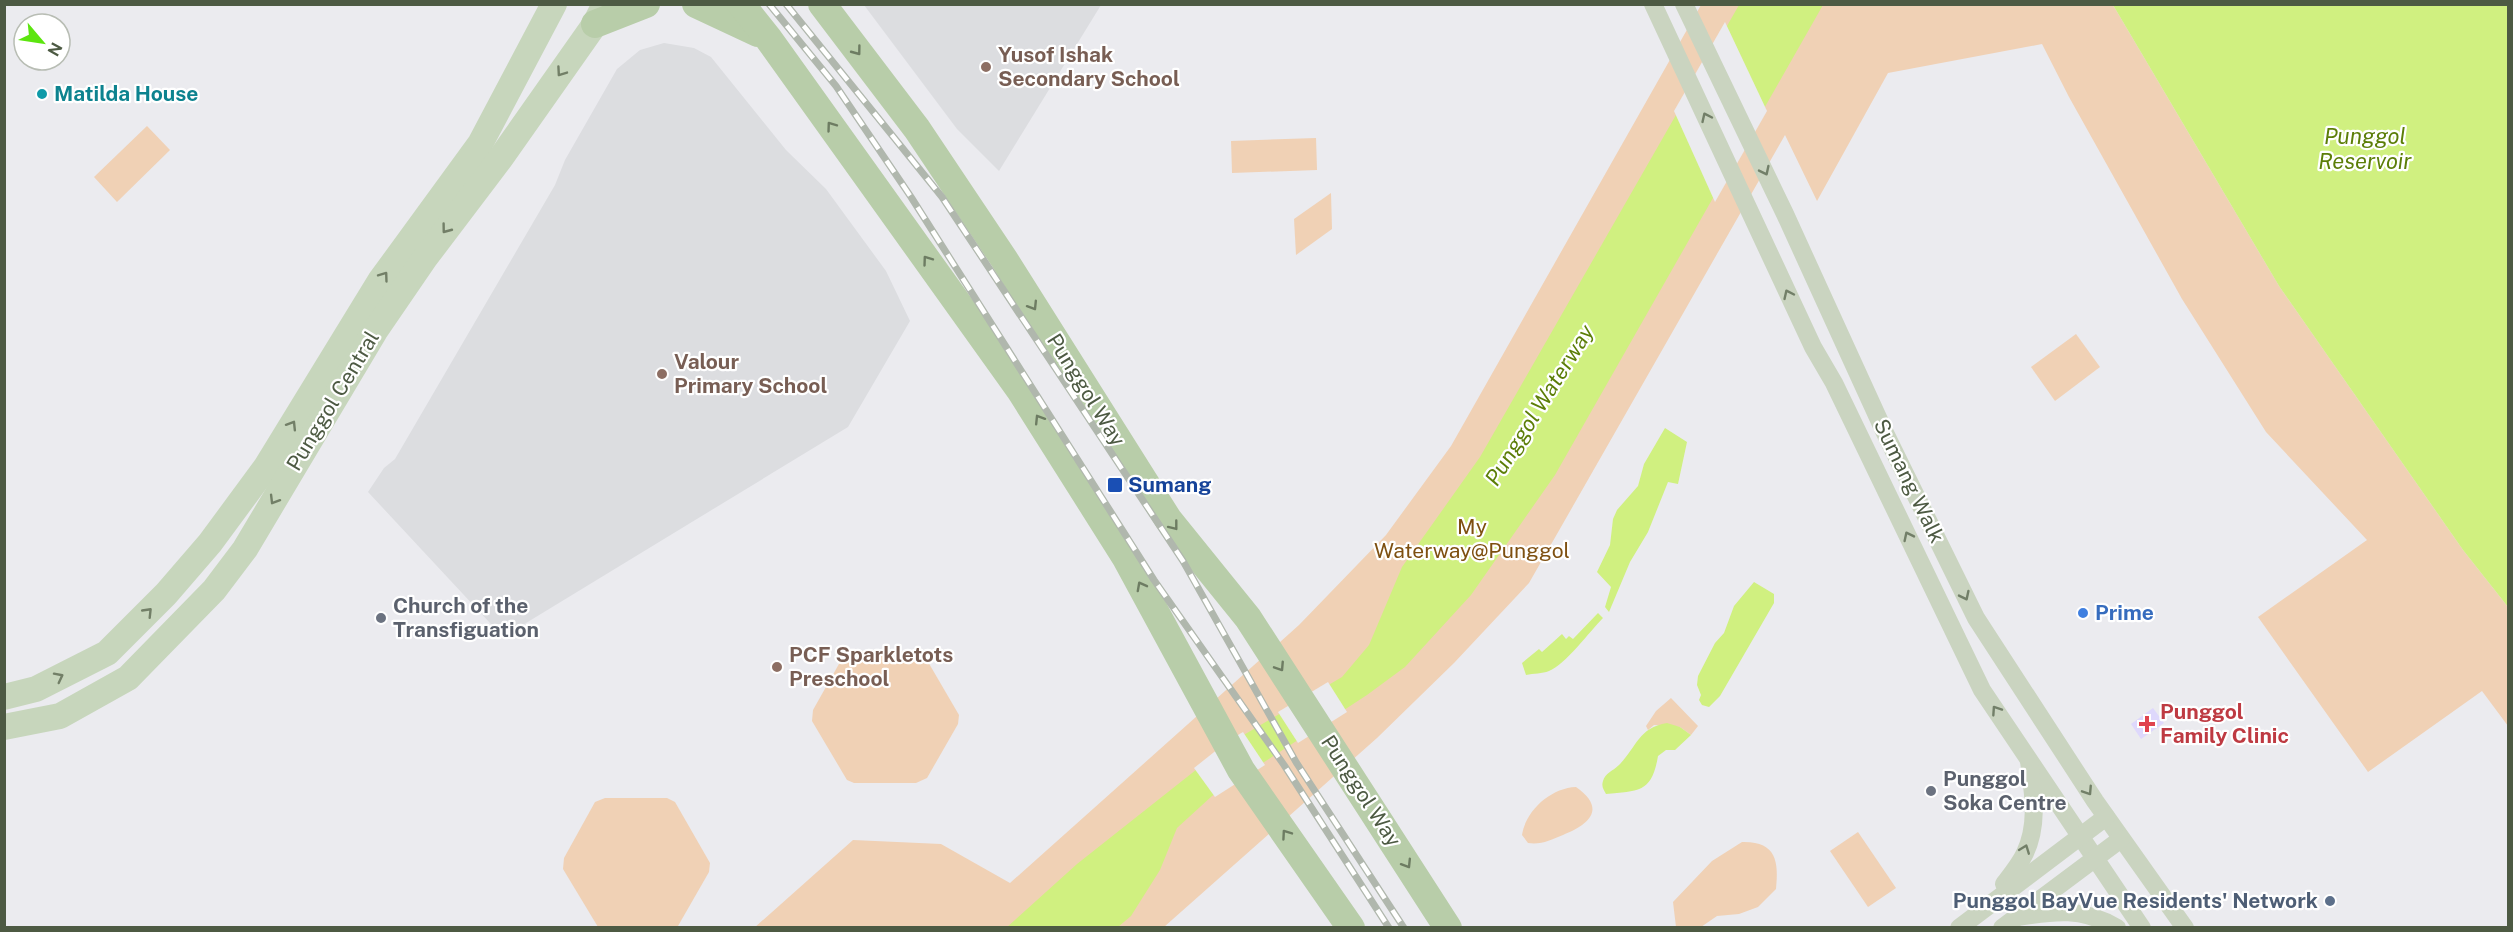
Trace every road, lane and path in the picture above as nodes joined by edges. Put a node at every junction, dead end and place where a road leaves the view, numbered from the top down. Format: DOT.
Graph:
graph roads {
  1 [pos="554,4"];
  2 [pos="646,4"];
  3 [pos="696,4"];
  4 [pos="741,4"];
  5 [pos="822,4"];
  6 [pos="1653,4"];
  7 [pos="1684,4"];
  8 [pos="600,14"];
  9 [pos="768,38"];
  10 [pos="4,697"];
  11 [pos="4,727"];
  12 [pos="2029,758"];
  13 [pos="2106,817"];
  14 [pos="2080,835"];
  15 [pos="2121,839"];
  16 [pos="2096,857"];
  17 [pos="1995,898"];
  18 [pos="2008,923"];
  19 [pos="1351,927"];
  20 [pos="1448,927"];
  21 [pos="1959,927"];
  22 [pos="2117,927"];
  23 [pos="2142,927"];
  24 [pos="2185,927"];
  10 -- 1 [label="main road, Punggol Central, one-way"];
  2 -- 8 [label="main road"];
  3 -- 9 [label="main road"];
  4 -- 9 [label="main road"];
  5 -- 20 [label="main road, Punggol Way, one-way"];
  12 -- 6 [label="street, Sumang Walk, one-way"];
  7 -- 13 [label="street, Sumang Walk, one-way"];
  8 -- 11 [label="main road, Punggol Central, one-way"];
  19 -- 9 [label="main road, one-way"];
  12 -- 14 [label="street, Sumang Walk"];
  17 -- 12 [label="street, one-way"];
  13 -- 14 [label="street"];
  13 -- 15 [label="street, Sumang Walk"];
  14 -- 16 [label="street, Sumang Walk"];
  14 -- 17 [label="street"];
  15 -- 16 [label="street"];
  15 -- 24 [label="street, Sumang Walk"];
  16 -- 18 [label="street"];
  16 -- 23 [label="street, Sumang Walk"];
  17 -- 21 [label="street"];
  18 -- 22 [label="street"];
}
